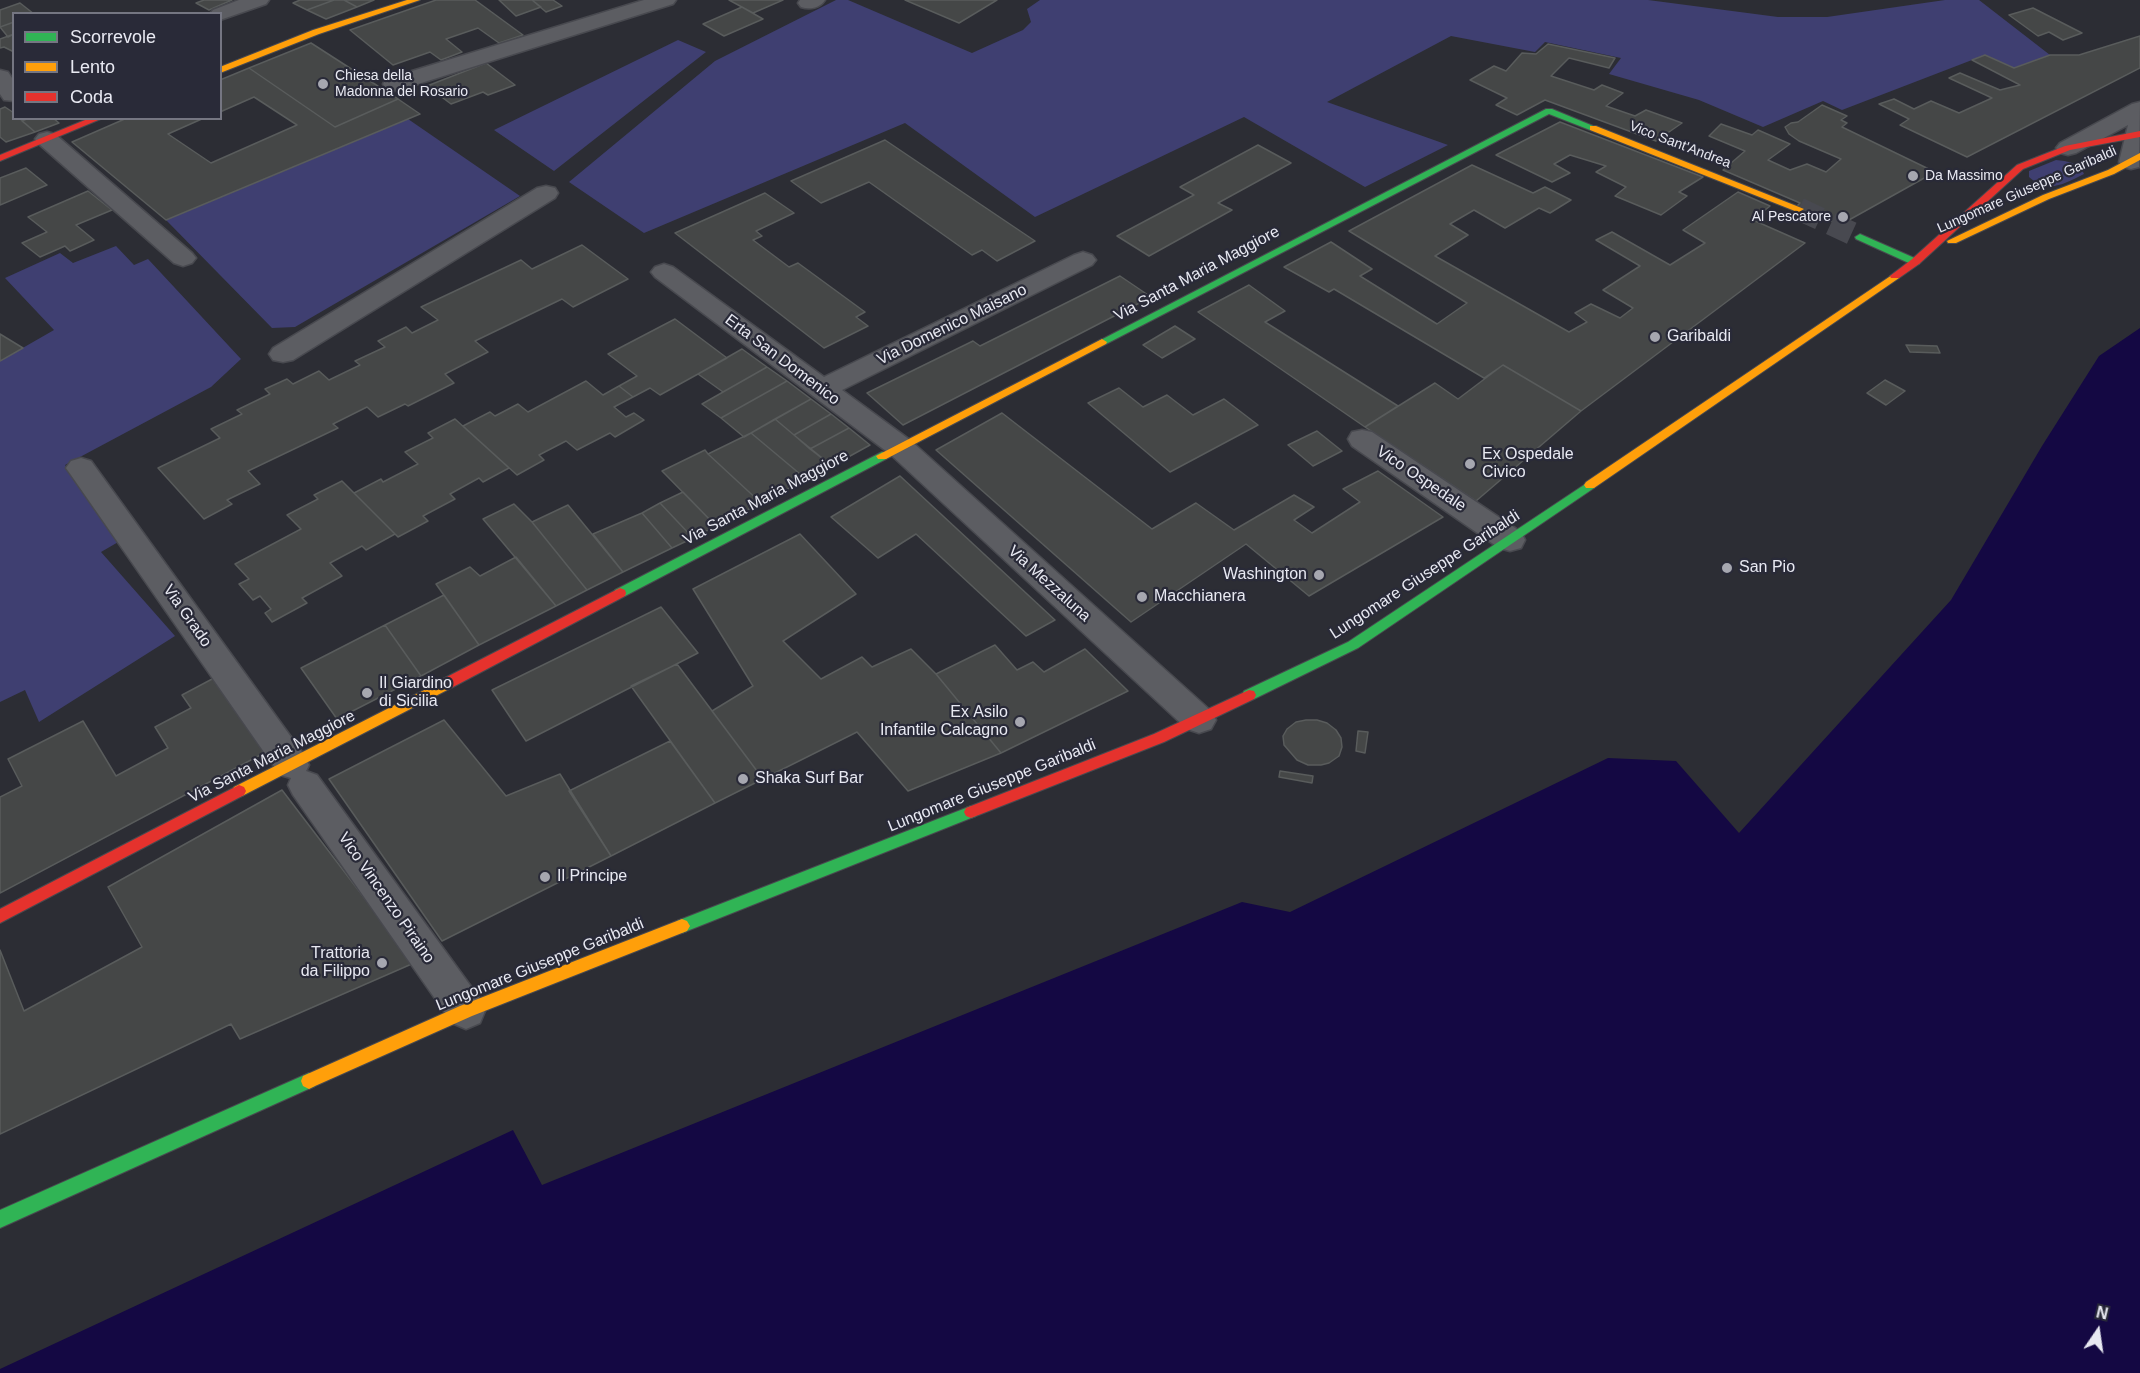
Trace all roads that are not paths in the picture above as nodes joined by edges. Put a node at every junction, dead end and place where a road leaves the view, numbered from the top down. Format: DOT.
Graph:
graph roads {
  1 [pos="259,0"];
  2 [pos="416,0"];
  3 [pos="666,0"];
  4 [pos="222,14"];
  5 [pos="222,69"];
  6 [pos="394,84"];
  7 [pos="2140,109"];
  8 [pos="1549,111"];
  9 [pos="94,120"];
  10 [pos="47,139"];
  11 [pos="2068,148"];
  12 [pos="2124,150"];
  13 [pos="0,158"];
  14 [pos="2009,176"];
  15 [pos="546,193"];
  16 [pos="2046,197"];
  17 [pos="1799,209"];
  18 [pos="1860,237"];
  19 [pos="1920,257"];
  20 [pos="183,258"];
  21 [pos="1083,260"];
  22 [pos="664,272"];
  23 [pos="283,354"];
  24 [pos="822,389"];
  25 [pos="1362,439"];
  26 [pos="900,447"];
  27 [pos="81,468"];
  28 [pos="1510,540"];
  29 [pos="1199,720"];
  30 [pos="299,775"];
  31 [pos="0,916"];
  32 [pos="466,1011"];
  33 [pos="0,1219"];
  1 -- 4 [label="street"];
  2 -- 5 [label="street"];
  3 -- 6 [label="street"];
  7 -- 11 [label="street"];
  8 -- 17 [label="street, Vico Sant'Andrea"];
  8 -- 26 [label="street, Via Santa Maria Maggiore"];
  9 -- 10 [label="street"];
  10 -- 13 [label="street"];
  10 -- 20 [label="street"];
  11 -- 12 [label="street, Lungomare Giuseppe Garibaldi"];
  11 -- 12 [label="street"];
  11 -- 14 [label="street, Lungomare Giuseppe Garibaldi"];
  12 -- 16 [label="street, Lungomare Giuseppe Garibaldi"];
  14 -- 16 [label="street"];
  14 -- 19 [label="street, Lungomare Giuseppe Garibaldi"];
  15 -- 23 [label="street"];
  16 -- 19 [label="street, Lungomare Giuseppe Garibaldi"];
  18 -- 19 [label="street"];
  19 -- 28 [label="street, Lungomare Giuseppe Garibaldi"];
  21 -- 24 [label="street, Via Domenico Maisano"];
  22 -- 24 [label="street, Erta San Domenico"];
  24 -- 26 [label="street, Erta San Domenico"];
  25 -- 28 [label="street, Vico Ospedale"];
  26 -- 29 [label="street, Via Mezzaluna"];
  26 -- 30 [label="street, Via Santa Maria Maggiore"];
  27 -- 30 [label="street, Via Grado"];
  28 -- 29 [label="street, Lungomare Giuseppe Garibaldi"];
  29 -- 32 [label="street, Lungomare Giuseppe Garibaldi"];
  30 -- 31 [label="street, Via Santa Maria Maggiore"];
  30 -- 32 [label="street, Vico Vincenzo Piraino"];
  32 -- 33 [label="street, Lungomare Giuseppe Garibaldi"];
}
